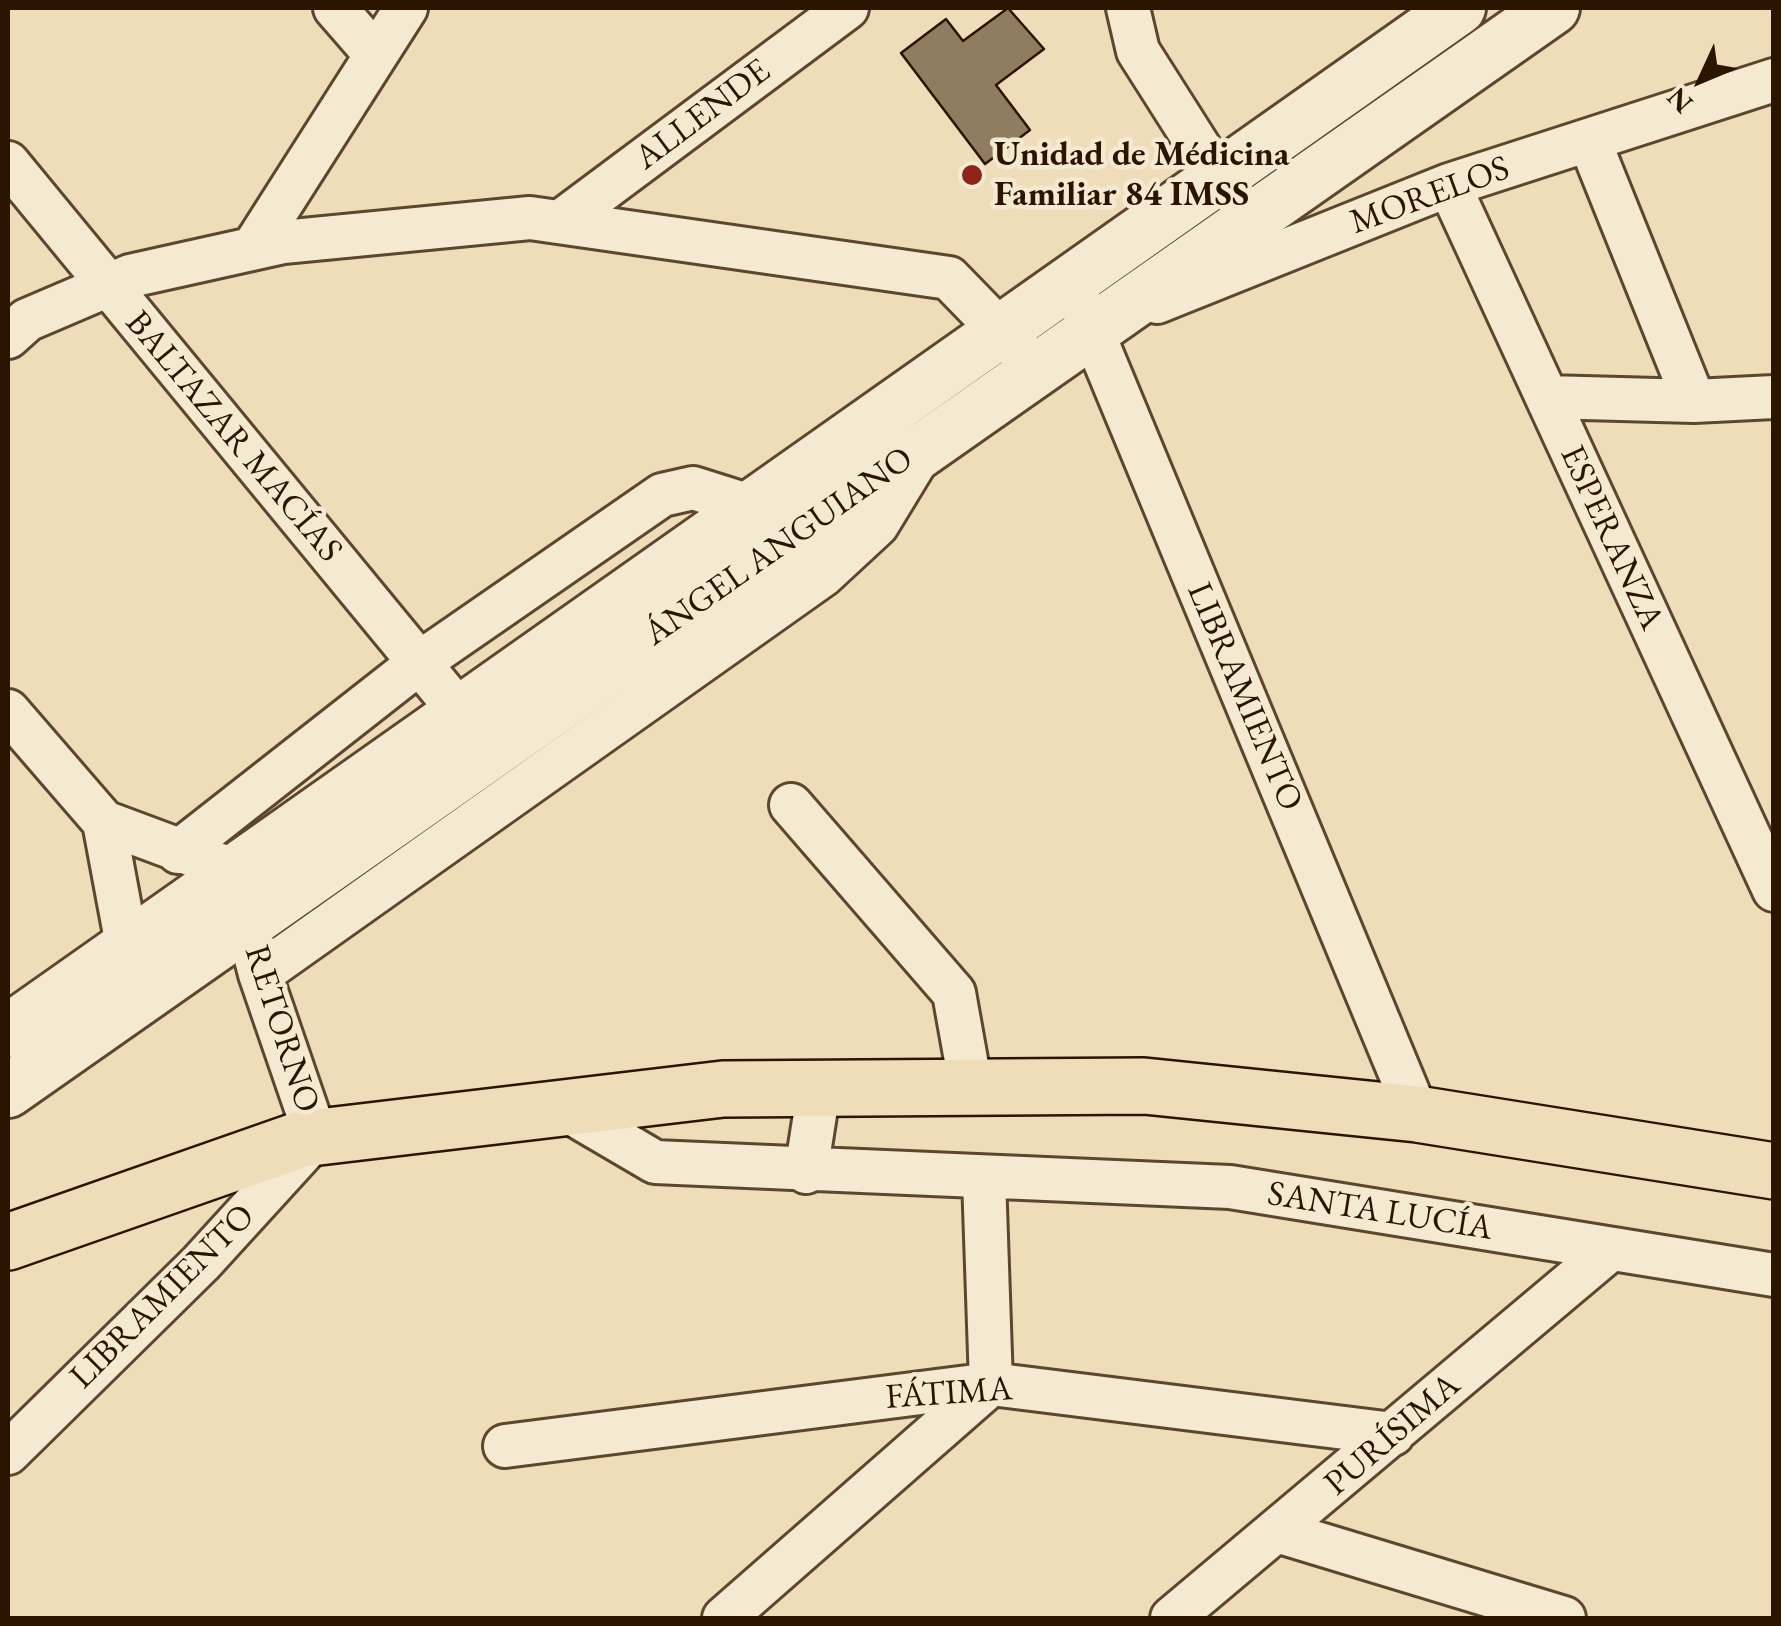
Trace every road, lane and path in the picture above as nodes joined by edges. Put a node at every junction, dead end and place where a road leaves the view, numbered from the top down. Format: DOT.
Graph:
graph roads {
  1 [pos="335,8"];
  2 [pos="406,8"];
  3 [pos="1128,8"];
  4 [pos="1459,8"];
  5 [pos="1552,8"];
  6 [pos="819,16"];
  7 [pos="375,54"];
  8 [pos="1774,80"];
  9 [pos="1589,140"];
  10 [pos="8,163"];
  11 [pos="1218,177"];
  12 [pos="1449,186"];
  13 [pos="560,222"];
  14 [pos="253,248"];
  15 [pos="1070,280"];
  16 [pos="107,286"];
  17 [pos="1092,328"];
  18 [pos="1000,330"];
  19 [pos="8,338"];
  20 [pos="1036,367"];
  21 [pos="1547,397"];
  22 [pos="1774,397"];
  23 [pos="1694,402"];
  24 [pos="928,442"];
  25 [pos="750,506"];
  26 [pos="419,663"];
  27 [pos="8,711"];
  28 [pos="459,711"];
  29 [pos="791,805"];
  30 [pos="104,822"];
  31 [pos="178,852"];
  32 [pos="233,870"];
  33 [pos="1774,890"];
  34 [pos="246,920"];
  35 [pos="140,966"];
  36 [pos="260,974"];
  37 [pos="8,1031"];
  38 [pos="972,1088"];
  39 [pos="818,1089"];
  40 [pos="8,1091"];
  41 [pos="563,1108"];
  42 [pos="1417,1114"];
  43 [pos="316,1137"];
  44 [pos="1774,1171"];
  45 [pos="806,1172"];
  46 [pos="984,1178"];
  47 [pos="8,1242"];
  48 [pos="1611,1248"];
  49 [pos="1774,1275"];
  50 [pos="991,1384"];
  51 [pos="1394,1434"];
  52 [pos="505,1446"];
  53 [pos="8,1454"];
  54 [pos="1280,1532"];
  55 [pos="724,1618"];
  56 [pos="1172,1618"];
  57 [pos="1564,1618"];
  1 -- 7 [label="street"];
  2 -- 7 [label="street"];
  3 -- 11 [label="street"];
  4 -- 11 [label="street, ÁNGEL ANGUIANO"];
  5 -- 17 [label="street, ÁNGEL ANGUIANO"];
  6 -- 13 [label="street, ALLENDE"];
  7 -- 14 [label="street"];
  8 -- 9 [label="street, MORELOS"];
  9 -- 12 [label="street, MORELOS"];
  9 -- 23 [label="street"];
  10 -- 16 [label="street, BALTAZAR MACÍAS"];
  11 -- 15 [label="street, ÁNGEL ANGUIANO"];
  12 -- 17 [label="street, MORELOS"];
  12 -- 21 [label="street, ESPERANZA"];
  13 -- 14 [label="street"];
  13 -- 18 [label="street"];
  14 -- 16 [label="street"];
  15 -- 17 [label="street, LIBRAMIENTO"];
  15 -- 18 [label="street, ÁNGEL ANGUIANO"];
  16 -- 19 [label="street"];
  16 -- 26 [label="street, BALTAZAR MACÍAS"];
  17 -- 20 [label="street, ÁNGEL ANGUIANO"];
  17 -- 42 [label="street, LIBRAMIENTO"];
  18 -- 20 [label="street"];
  18 -- 25 [label="street, ÁNGEL ANGUIANO"];
  20 -- 24 [label="street, ÁNGEL ANGUIANO"];
  21 -- 23 [label="street"];
  21 -- 33 [label="street, ESPERANZA"];
  22 -- 23 [label="street"];
  24 -- 34 [label="street, ÁNGEL ANGUIANO"];
  24 -- 36 [label="street"];
  25 -- 26 [label="street"];
  25 -- 28 [label="street, ÁNGEL ANGUIANO"];
  26 -- 28 [label="street, BALTAZAR MACÍAS"];
  26 -- 31 [label="street"];
  27 -- 30 [label="street"];
  28 -- 32 [label="street, ÁNGEL ANGUIANO"];
  29 -- 38 [label="street"];
  30 -- 31 [label="street"];
  30 -- 35 [label="street"];
  31 -- 32 [label="street"];
  32 -- 34 [label="street, RETORNO"];
  32 -- 35 [label="street, ÁNGEL ANGUIANO"];
  34 -- 35 [label="street, ÁNGEL ANGUIANO"];
  34 -- 36 [label="street, RETORNO"];
  35 -- 37 [label="street, ÁNGEL ANGUIANO"];
  35 -- 40 [label="street, ÁNGEL ANGUIANO"];
  36 -- 43 [label="street, RETORNO"];
  38 -- 39 [label="main road"];
  38 -- 42 [label="main road"];
  39 -- 41 [label="main road"];
  39 -- 45 [label="street"];
  41 -- 43 [label="main road"];
  41 -- 45 [label="street, SANTA LUCÍA"];
  42 -- 44 [label="main road"];
  43 -- 47 [label="main road"];
  43 -- 53 [label="street, LIBRAMIENTO"];
  45 -- 46 [label="street, SANTA LUCÍA"];
  46 -- 48 [label="street, SANTA LUCÍA"];
  46 -- 50 [label="street"];
  48 -- 49 [label="street, SANTA LUCÍA"];
  48 -- 51 [label="street, PURÍSIMA"];
  50 -- 51 [label="street, FÁTIMA"];
  50 -- 52 [label="street, FÁTIMA"];
  50 -- 55 [label="street"];
  51 -- 54 [label="street, PURÍSIMA"];
  54 -- 56 [label="street, PURÍSIMA"];
  54 -- 57 [label="street"];
}
